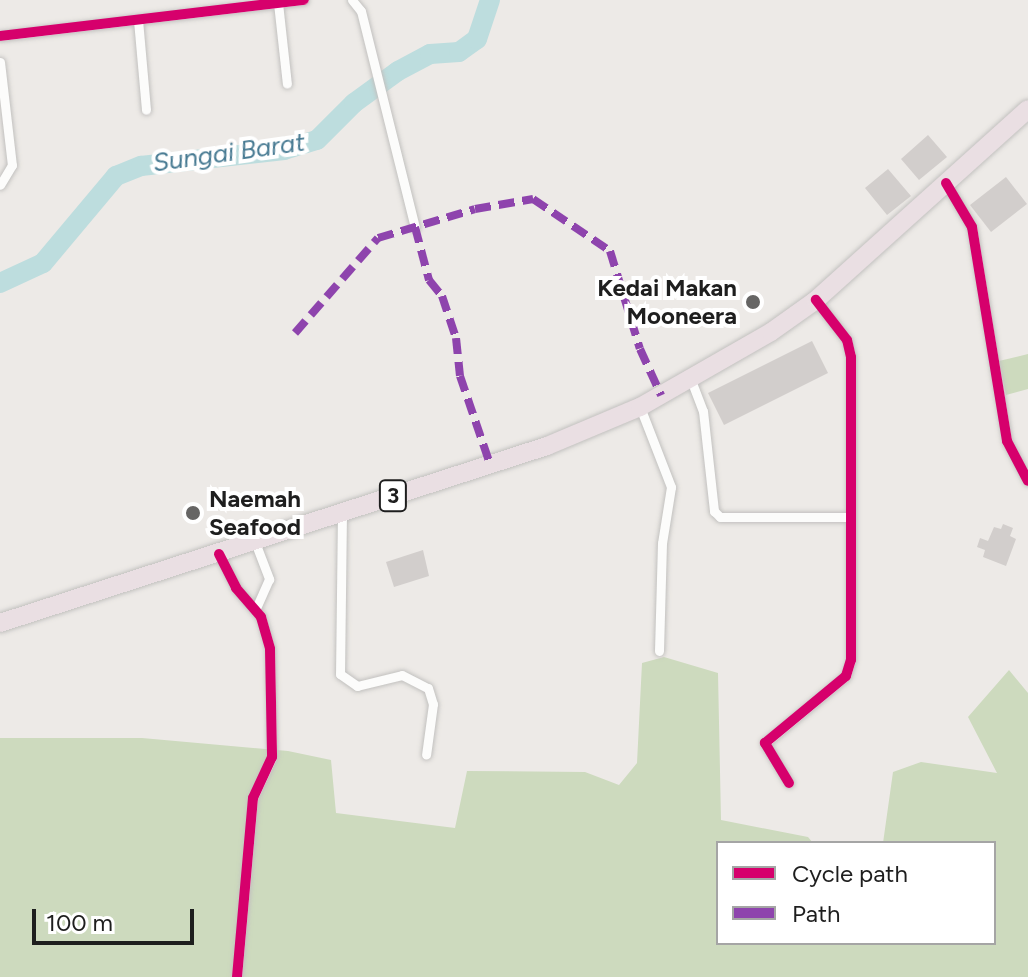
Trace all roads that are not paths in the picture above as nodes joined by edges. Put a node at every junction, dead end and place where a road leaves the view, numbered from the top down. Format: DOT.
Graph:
graph roads {
  1 [pos="304,0"];
  2 [pos="352,0"];
  3 [pos="278,3"];
  4 [pos="138,20"];
  5 [pos="0,36"];
  6 [pos="0,62"];
  7 [pos="287,84"];
  8 [pos="1028,109"];
  9 [pos="146,110"];
  10 [pos="946,183"];
  11 [pos="0,185"];
  12 [pos="415,227"];
  13 [pos="816,300"];
  14 [pos="691,380"];
  15 [pos="640,407"];
  16 [pos="1028,481"];
  17 [pos="342,512"];
  18 [pos="848,517"];
  19 [pos="255,542"];
  20 [pos="219,554"];
  21 [pos="256,608"];
  22 [pos="0,623"];
  23 [pos="659,651"];
  24 [pos="426,755"];
  25 [pos="789,783"];
  26 [pos="237,977"];
  1 -- 3 [label="street"];
  2 -- 12 [label="street"];
  3 -- 4 [label="street"];
  3 -- 7 [label="street"];
  4 -- 5 [label="street"];
  4 -- 9 [label="street"];
  6 -- 11 [label="street"];
  8 -- 10 [label="highway, 3"];
  10 -- 13 [label="highway, 3"];
  10 -- 16 [label="street"];
  13 -- 14 [label="highway, 3"];
  13 -- 18 [label="street"];
  14 -- 15 [label="highway, 3"];
  14 -- 18 [label="street"];
  15 -- 17 [label="highway, 3"];
  15 -- 23 [label="street"];
  17 -- 19 [label="highway, 3"];
  17 -- 24 [label="street"];
  18 -- 25 [label="street"];
  19 -- 20 [label="highway, 3"];
  19 -- 21 [label="street"];
  20 -- 21 [label="street"];
  20 -- 22 [label="highway, 3"];
  21 -- 26 [label="street"];
}
